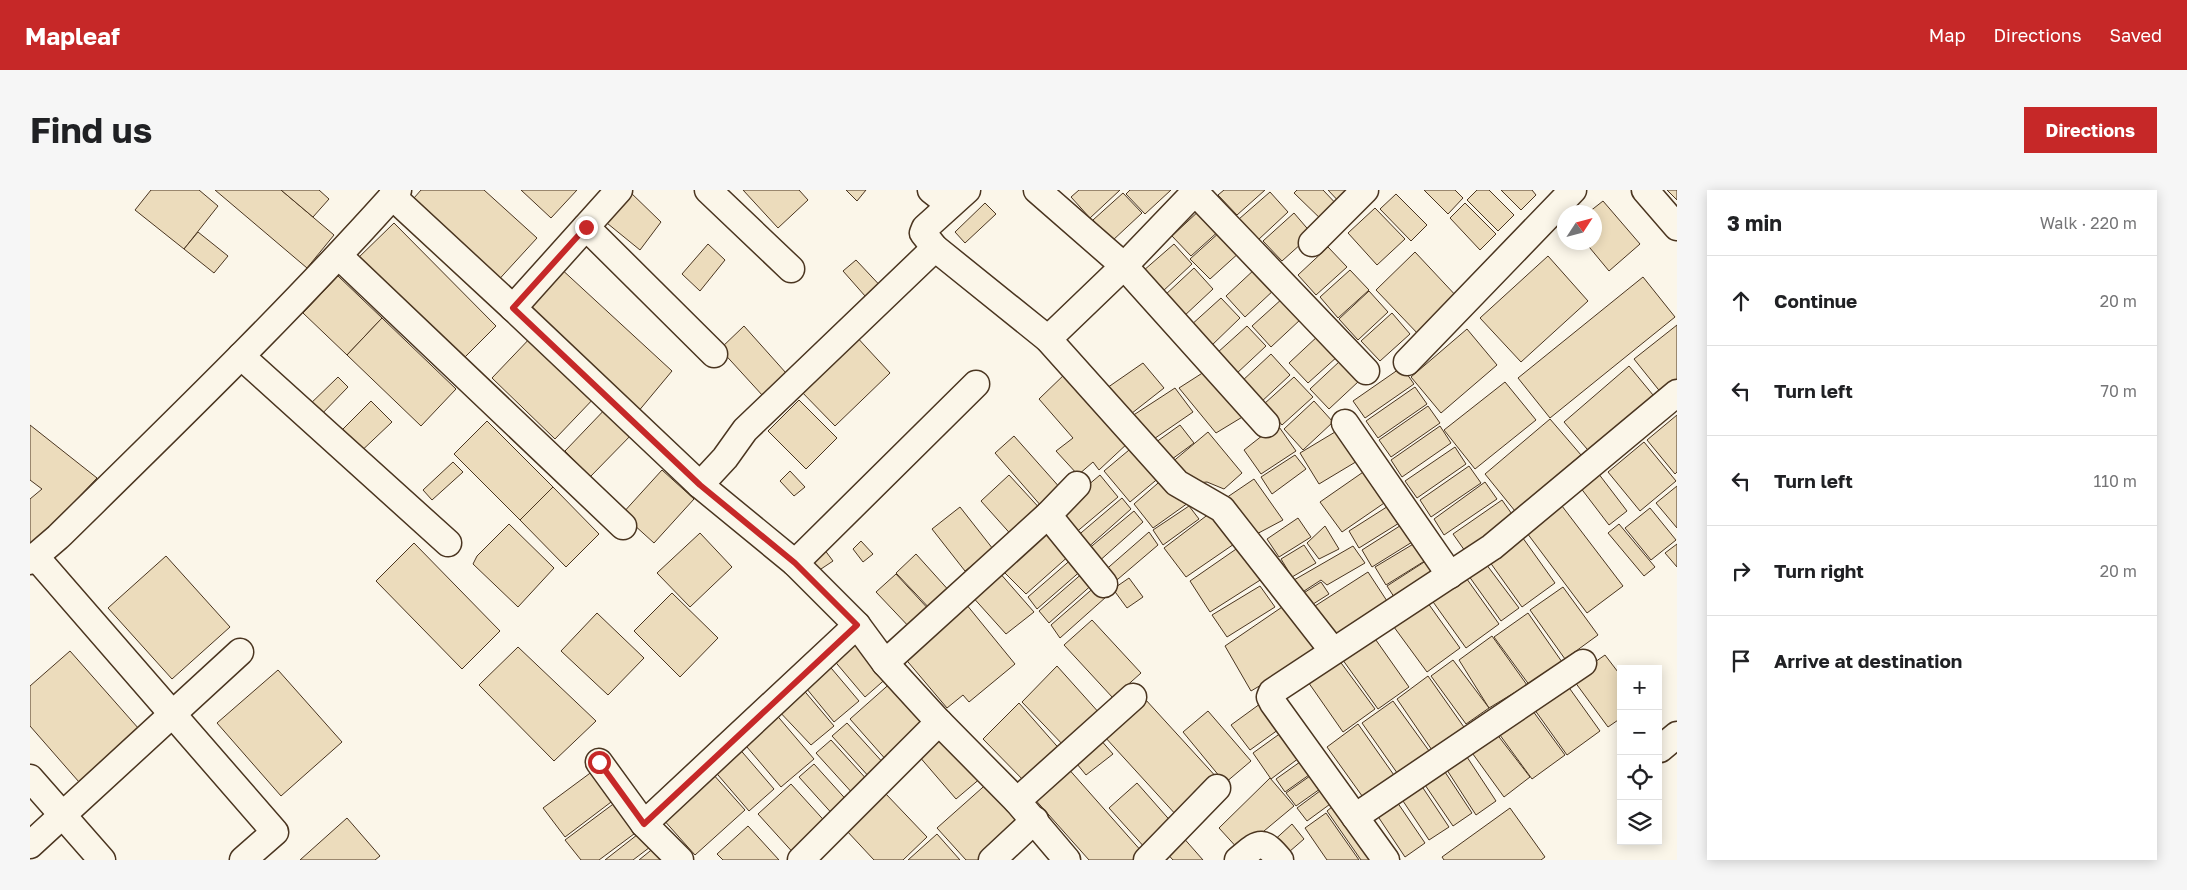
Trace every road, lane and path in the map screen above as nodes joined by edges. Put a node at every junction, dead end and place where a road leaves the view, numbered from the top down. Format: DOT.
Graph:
graph roads {
  1 [pos="619,190"];
  2 [pos="708,190"];
  3 [pos="1037,190"];
  4 [pos="1365,190"];
  5 [pos="1573,190"];
  6 [pos="1645,190"];
  7 [pos="1194,191"];
  8 [pos="395,193"];
  9 [pos="949,195"];
  10 [pos="586,227"];
  11 [pos="1677,227"];
  12 [pos="1312,243"];
  13 [pos="934,248"];
  14 [pos="339,256"];
  15 [pos="1124,266"];
  16 [pos="791,269"];
  17 [pos="513,308"];
  18 [pos="1048,339"];
  19 [pos="714,354"];
  20 [pos="241,356"];
  21 [pos="1406,362"];
  22 [pos="1366,372"];
  23 [pos="976,384"];
  24 [pos="1677,392"];
  25 [pos="1345,423"];
  26 [pos="1266,424"];
  27 [pos="700,485"];
  28 [pos="1077,485"];
  29 [pos="1048,515"];
  30 [pos="623,526"];
  31 [pos="448,543"];
  32 [pos="33,559"];
  33 [pos="795,563"];
  34 [pos="1450,575"];
  35 [pos="1104,584"];
  36 [pos="857,625"];
  37 [pos="1333,651"];
  38 [pos="240,652"];
  39 [pos="885,663"];
  40 [pos="1583,663"];
  41 [pos="1133,697"];
  42 [pos="172,713"];
  43 [pos="939,722"];
  44 [pos="599,762"];
  45 [pos="30,778"];
  46 [pos="1217,788"];
  47 [pos="1018,801"];
  48 [pos="63,815"];
  49 [pos="1355,817"];
  50 [pos="1035,820"];
  51 [pos="644,824"];
  52 [pos="30,845"];
  53 [pos="102,860"];
  54 [pos="243,860"];
  55 [pos="680,860"];
  56 [pos="801,860"];
  57 [pos="992,860"];
  58 [pos="1067,860"];
  59 [pos="1146,860"];
  60 [pos="1238,860"];
  61 [pos="1280,860"];
  62 [pos="1386,860"];
  1 -- 10 [label="street"];
  2 -- 16 [label="street"];
  3 -- 15 [label="street"];
  4 -- 12 [label="street"];
  5 -- 21 [label="street"];
  6 -- 11 [label="street"];
  7 -- 15 [label="street"];
  7 -- 22 [label="street"];
  8 -- 14 [label="street"];
  8 -- 17 [label="street"];
  9 -- 13 [label="street"];
  10 -- 17 [label="street"];
  10 -- 19 [label="street"];
  13 -- 18 [label="street"];
  13 -- 27 [label="street"];
  14 -- 20 [label="street"];
  14 -- 30 [label="street"];
  15 -- 18 [label="street"];
  15 -- 26 [label="street"];
  17 -- 27 [label="street"];
  18 -- 37 [label="street"];
  20 -- 31 [label="street"];
  20 -- 32 [label="street"];
  23 -- 33 [label="street"];
  24 -- 34 [label="street"];
  25 -- 34 [label="street"];
  27 -- 33 [label="street"];
  28 -- 29 [label="street"];
  29 -- 35 [label="street"];
  29 -- 39 [label="street"];
  32 -- 42 [label="street"];
  33 -- 36 [label="street"];
  34 -- 37 [label="street"];
  36 -- 39 [label="street"];
  36 -- 51 [label="street"];
  37 -- 49 [label="street"];
  38 -- 42 [label="street"];
  39 -- 43 [label="street"];
  40 -- 49 [label="street"];
  41 -- 47 [label="street"];
  42 -- 48 [label="street"];
  42 -- 54 [label="street"];
  43 -- 47 [label="street"];
  43 -- 56 [label="street"];
  44 -- 51 [label="street"];
  45 -- 48 [label="street"];
  46 -- 59 [label="street"];
  47 -- 50 [label="street"];
  48 -- 52 [label="street"];
  48 -- 53 [label="street"];
  49 -- 62 [label="street"];
  50 -- 57 [label="street"];
  50 -- 58 [label="street"];
  51 -- 55 [label="street"];
  60 -- 61 [label="street"];
}
